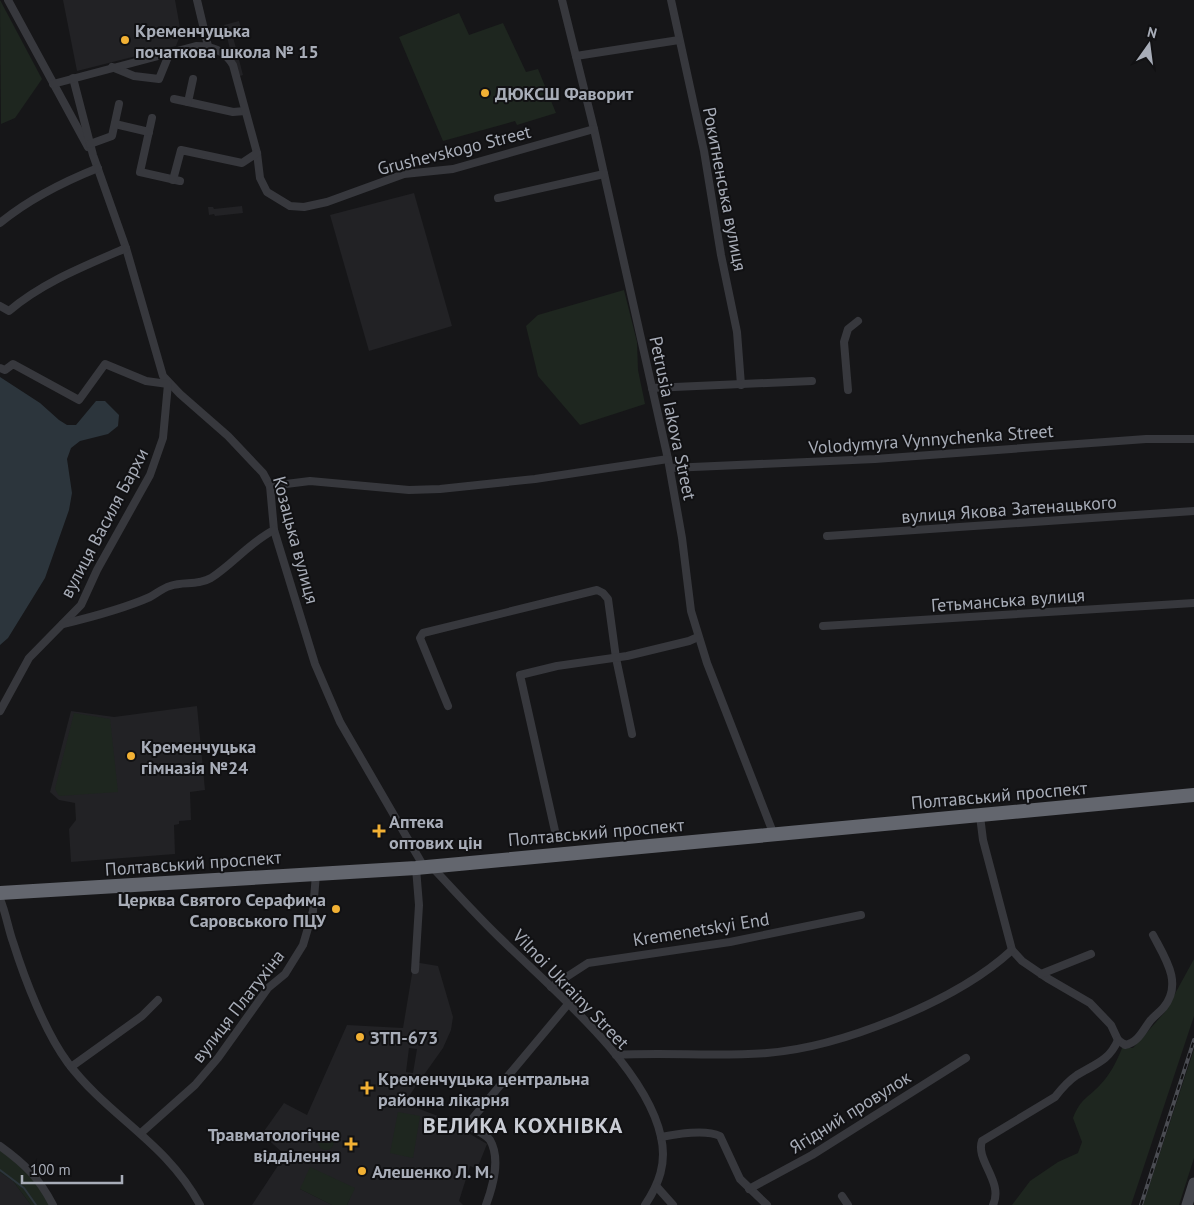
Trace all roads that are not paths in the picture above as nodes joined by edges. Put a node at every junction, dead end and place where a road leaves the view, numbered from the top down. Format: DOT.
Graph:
graph roads {
  1 [pos="8,0"];
  2 [pos="197,0"];
  3 [pos="562,0"];
  4 [pos="671,0"];
  5 [pos="679,40"];
  6 [pos="208,46"];
  7 [pos="170,52"];
  8 [pos="576,56"];
  9 [pos="112,67"];
  10 [pos="73,78"];
  11 [pos="193,79"];
  12 [pos="52,84"];
  13 [pos="174,99"];
  14 [pos="188,102"];
  15 [pos="119,104"];
  16 [pos="245,111"];
  17 [pos="152,118"];
  18 [pos="115,124"];
  19 [pos="594,129"];
  20 [pos="149,132"];
  21 [pos="90,144"];
  22 [pos="257,153"];
  23 [pos="92,155"];
  24 [pos="98,168"];
  25 [pos="604,174"];
  26 [pos="498,198"];
  27 [pos="0,223"];
  28 [pos="126,248"];
  29 [pos="0,306"];
  30 [pos="858,321"];
  31 [pos="0,368"];
  32 [pos="812,381"];
  33 [pos="168,384"];
  34 [pos="741,385"];
  35 [pos="652,388"];
  36 [pos="848,390"];
  37 [pos="1194,439"];
  38 [pos="668,459"];
  39 [pos="670,468"];
  40 [pos="270,486"];
  41 [pos="1194,511"];
  42 [pos="274,530"];
  43 [pos="827,536"];
  44 [pos="1194,603"];
  45 [pos="63,624"];
  46 [pos="823,626"];
  47 [pos="698,637"];
  48 [pos="616,658"];
  49 [pos="448,706"];
  50 [pos="0,711"];
  51 [pos="632,734"];
  52 [pos="1194,795"];
  53 [pos="980,816"];
  54 [pos="555,831"];
  55 [pos="774,835"];
  56 [pos="424,867"];
  57 [pos="316,874"];
  58 [pos="0,894"];
  59 [pos="0,899"];
  60 [pos="861,915"];
  61 [pos="1153,935"];
  62 [pos="1012,950"];
  63 [pos="1091,954"];
  64 [pos="415,970"];
  65 [pos="1041,974"];
  66 [pos="551,987"];
  67 [pos="158,1000"];
  68 [pos="569,1004"];
  69 [pos="1118,1040"];
  70 [pos="616,1055"];
  71 [pos="966,1058"];
  72 [pos="71,1067"];
  73 [pos="140,1133"];
  74 [pos="661,1137"];
  75 [pos="0,1146"];
  76 [pos="1194,1183"];
  77 [pos="657,1187"];
  78 [pos="749,1189"];
  79 [pos="842,1196"];
  80 [pos="53,1205"];
  81 [pos="200,1205"];
  82 [pos="486,1205"];
  83 [pos="645,1205"];
  84 [pos="673,1205"];
  85 [pos="767,1205"];
  86 [pos="848,1205"];
  87 [pos="993,1205"];
  88 [pos="1187,1205"];
  1 -- 12 [label="street, Козацька вулиця"];
  2 -- 6 [label="street"];
  3 -- 8 [label="street, Petrusia Iakova Street"];
  4 -- 5 [label="street, Рокитненська вулиця"];
  5 -- 8 [label="street"];
  5 -- 34 [label="street, Рокитненська вулиця"];
  6 -- 7 [label="street"];
  6 -- 16 [label="street"];
  7 -- 9 [label="street"];
  7 -- 9 [label="street"];
  8 -- 19 [label="street, Petrusia Iakova Street"];
  9 -- 10 [label="street"];
  10 -- 12 [label="street"];
  10 -- 21 [label="street, Козацька вулиця"];
  11 -- 14 [label="street"];
  12 -- 23 [label="street, Козацька вулиця"];
  13 -- 14 [label="street"];
  14 -- 16 [label="street"];
  15 -- 18 [label="street"];
  16 -- 22 [label="street"];
  17 -- 20 [label="street"];
  18 -- 20 [label="street"];
  18 -- 21 [label="street"];
  19 -- 22 [label="street, Grushevskogo Street"];
  19 -- 25 [label="street, Petrusia Iakova Street"];
  20 -- 22 [label="street"];
  21 -- 23 [label="street, Козацька вулиця"];
  23 -- 24 [label="street, Козацька вулиця"];
  24 -- 27 [label="street"];
  24 -- 28 [label="street, Козацька вулиця"];
  25 -- 26 [label="street"];
  25 -- 35 [label="street, Petrusia Iakova Street"];
  28 -- 29 [label="street"];
  28 -- 33 [label="street, Козацька вулиця"];
  30 -- 36 [label="street"];
  31 -- 33 [label="street"];
  32 -- 34 [label="street"];
  33 -- 40 [label="street, Козацька вулиця"];
  33 -- 45 [label="street, вулиця Василя Бархи"];
  34 -- 35 [label="street"];
  35 -- 38 [label="street, Petrusia Iakova Street"];
  37 -- 39 [label="street, Volodymyra Vynnychenka Street"];
  38 -- 39 [label="street, Petrusia Iakova Street"];
  38 -- 40 [label="street"];
  39 -- 47 [label="street, Petrusia Iakova Street"];
  40 -- 42 [label="street, Козацька вулиця"];
  41 -- 43 [label="street, вулиця Якова Затенацького"];
  42 -- 45 [label="street"];
  42 -- 56 [label="street, Козацька вулиця"];
  44 -- 46 [label="street, Гетьманська вулиця"];
  45 -- 50 [label="street, вулиця Василя Бархи"];
  47 -- 48 [label="street"];
  47 -- 55 [label="street, Petrusia Iakova Street"];
  48 -- 49 [label="street"];
  48 -- 51 [label="street"];
  48 -- 54 [label="street"];
  52 -- 53 [label="highway, Полтавський проспект"];
  53 -- 55 [label="highway, Полтавський проспект"];
  53 -- 62 [label="street"];
  55 -- 56 [label="highway, Полтавський проспект"];
  56 -- 57 [label="highway, Полтавський проспект"];
  56 -- 64 [label="street"];
  56 -- 66 [label="street, Vilnoi Ukrainy Street"];
  57 -- 58 [label="highway, Полтавський проспект"];
  57 -- 73 [label="street, вулиця Платухіна"];
  59 -- 72 [label="street"];
  60 -- 66 [label="street, Kremenetskyi End"];
  61 -- 69 [label="street"];
  62 -- 65 [label="street"];
  62 -- 70 [label="street"];
  63 -- 65 [label="street"];
  65 -- 69 [label="street"];
  66 -- 68 [label="street, Vilnoi Ukrainy Street"];
  67 -- 72 [label="street"];
  68 -- 70 [label="street, Vilnoi Ukrainy Street"];
  68 -- 82 [label="street"];
  69 -- 87 [label="street"];
  70 -- 74 [label="street, Vilnoi Ukrainy Street"];
  71 -- 78 [label="street, Ягідний провулок"];
  72 -- 73 [label="street"];
  73 -- 81 [label="street"];
  74 -- 77 [label="street, Vilnoi Ukrainy Street"];
  74 -- 78 [label="street"];
  75 -- 80 [label="street"];
  76 -- 88 [label="street"];
  77 -- 83 [label="street, Vilnoi Ukrainy Street"];
  77 -- 84 [label="street"];
  78 -- 85 [label="street"];
  79 -- 86 [label="street"];
}
